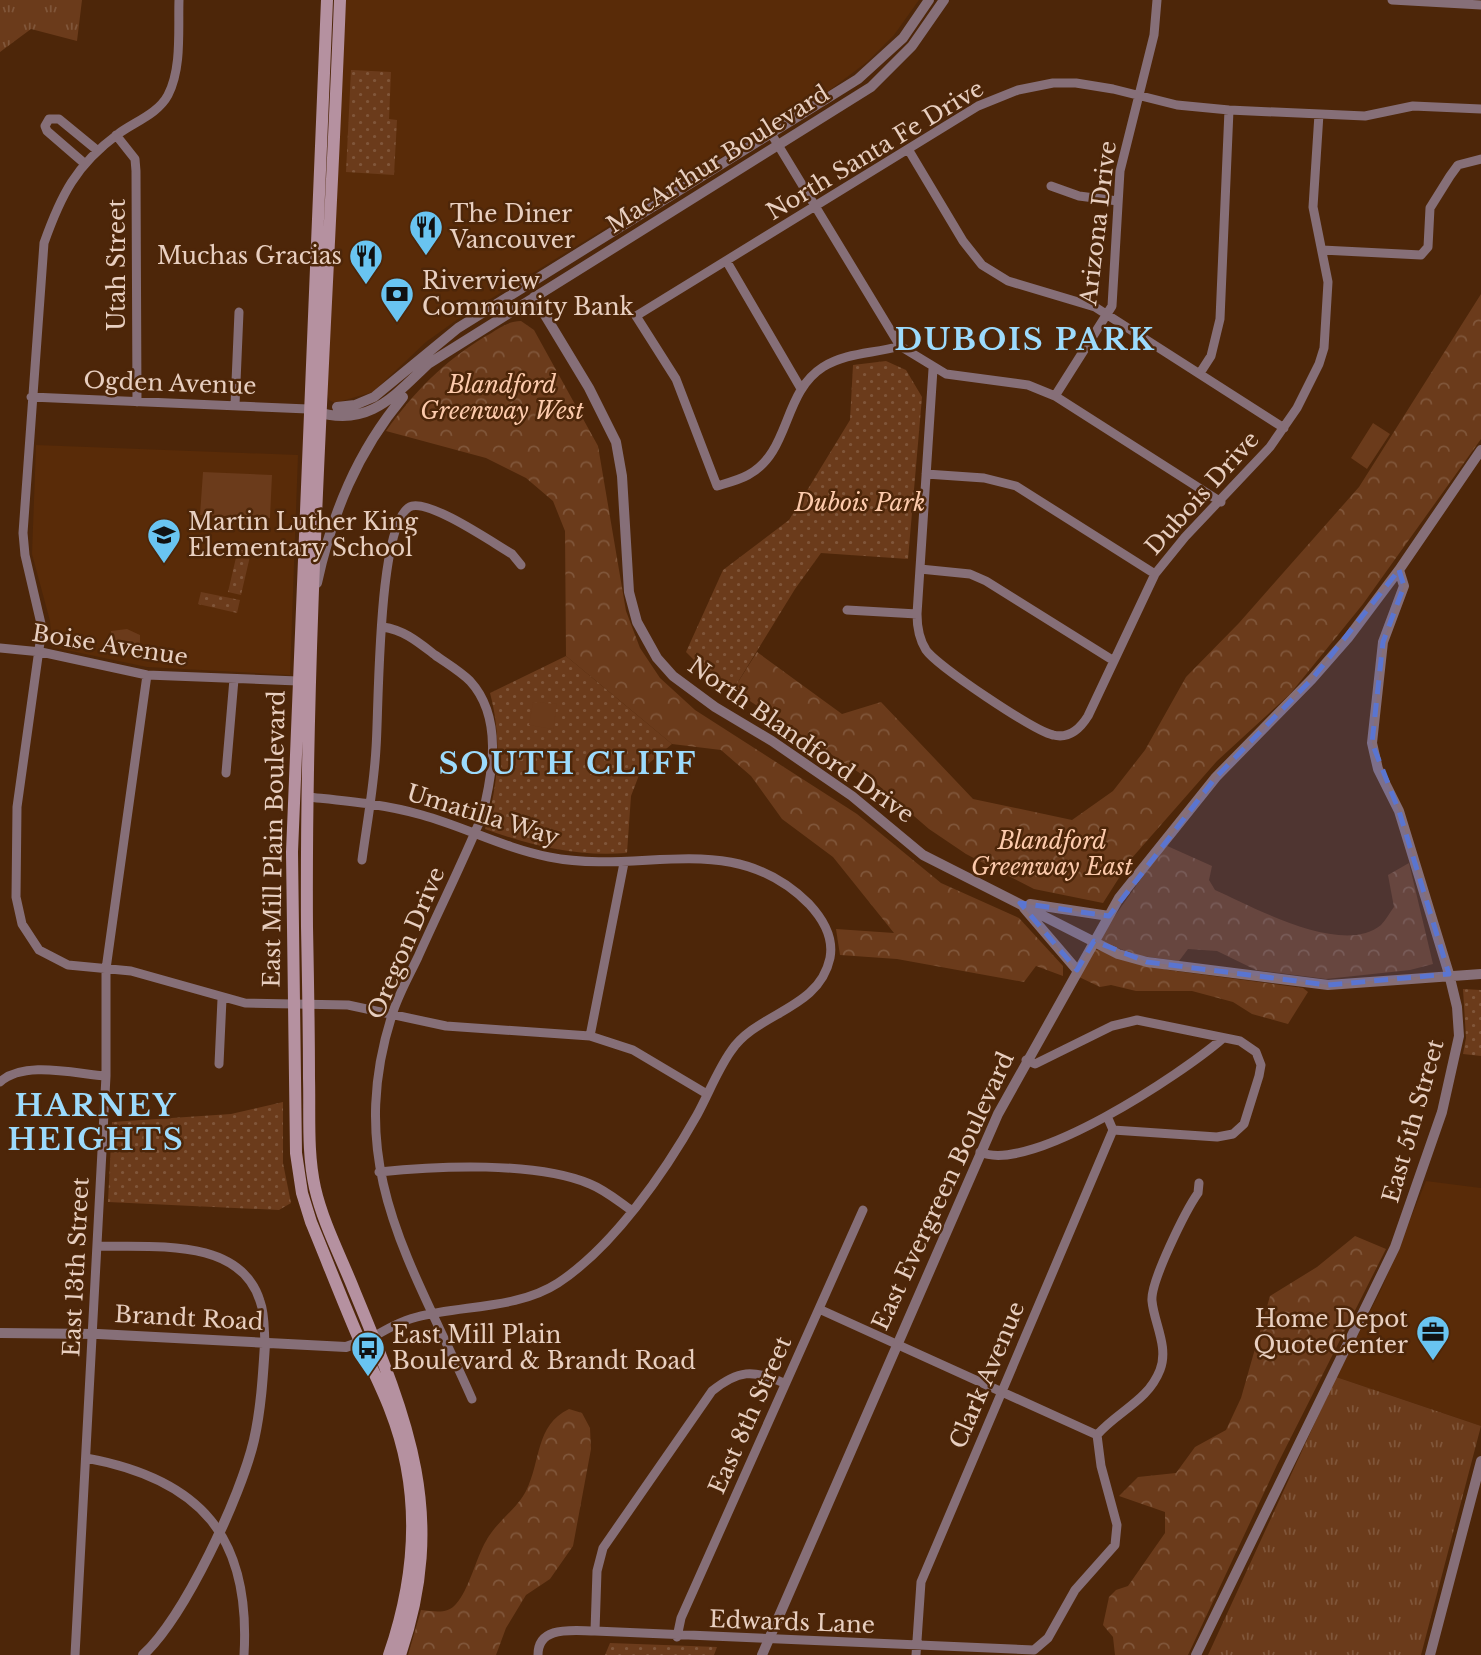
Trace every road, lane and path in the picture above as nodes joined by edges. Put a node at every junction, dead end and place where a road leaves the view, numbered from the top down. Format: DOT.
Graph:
graph roads {
  1 [pos="179,0"];
  2 [pos="327,0"];
  3 [pos="340,0"];
  4 [pos="929,0"];
  5 [pos="944,0"];
  6 [pos="1157,0"];
  7 [pos="1392,0"];
  8 [pos="1481,5"];
  9 [pos="325,35"];
  10 [pos="1138,95"];
  11 [pos="1481,109"];
  12 [pos="1229,110"];
  13 [pos="335,114"];
  14 [pos="1320,114"];
  15 [pos="321,128"];
  16 [pos="116,135"];
  17 [pos="772,135"];
  18 [pos="779,146"];
  19 [pos="908,149"];
  20 [pos="98,151"];
  21 [pos="1481,159"];
  22 [pos="84,163"];
  23 [pos="1051,186"];
  24 [pos="332,196"];
  25 [pos="1118,201"];
  26 [pos="815,207"];
  27 [pos="1322,250"];
  28 [pos="727,262"];
  29 [pos="534,297"];
  30 [pos="239,312"];
  31 [pos="1108,315"];
  32 [pos="900,346"];
  33 [pos="436,361"];
  34 [pos="933,369"];
  35 [pos="1200,373"];
  36 [pos="800,387"];
  37 [pos="1055,396"];
  38 [pos="31,397"];
  39 [pos="137,402"];
  40 [pos="235,405"];
  41 [pos="308,409"];
  42 [pos="322,410"];
  43 [pos="1284,428"];
  44 [pos="1481,450"];
  45 [pos="926,474"];
  46 [pos="1221,502"];
  47 [pos="521,565"];
  48 [pos="920,569"];
  49 [pos="1399,570"];
  50 [pos="1155,574"];
  51 [pos="315,593"];
  52 [pos="847,610"];
  53 [pos="917,614"];
  54 [pos="383,627"];
  55 [pos="0,648"];
  56 [pos="40,652"];
  57 [pos="1114,661"];
  58 [pos="148,675"];
  59 [pos="234,679"];
  60 [pos="298,681"];
  61 [pos="226,773"];
  62 [pos="307,797"];
  63 [pos="370,803"];
  64 [pos="474,835"];
  65 [pos="362,860"];
  66 [pos="624,863"];
  67 [pos="1020,903"];
  68 [pos="1109,916"];
  69 [pos="106,969"];
  70 [pos="1077,971"];
  71 [pos="1449,974"];
  72 [pos="1481,974"];
  73 [pos="222,999"];
  74 [pos="292,1004"];
  75 [pos="306,1004"];
  76 [pos="392,1014"];
  77 [pos="590,1036"];
  78 [pos="1222,1039"];
  79 [pos="1026,1060"];
  80 [pos="219,1064"];
  81 [pos="106,1076"];
  82 [pos="3,1080"];
  83 [pos="707,1094"];
  84 [pos="1107,1116"];
  85 [pos="1113,1130"];
  86 [pos="980,1152"];
  87 [pos="379,1172"];
  88 [pos="1199,1183"];
  89 [pos="631,1210"];
  90 [pos="863,1210"];
  91 [pos="97,1245"];
  92 [pos="819,1310"];
  93 [pos="434,1313"];
  94 [pos="0,1334"];
  95 [pos="92,1334"];
  96 [pos="373,1337"];
  97 [pos="360,1343"];
  98 [pos="265,1344"];
  99 [pos="894,1345"];
  100 [pos="784,1383"];
  101 [pos="1000,1392"];
  102 [pos="472,1399"];
  103 [pos="1097,1435"];
  104 [pos="86,1458"];
  105 [pos="1481,1461"];
  106 [pos="219,1530"];
  107 [pos="595,1631"];
  108 [pos="677,1637"];
  109 [pos="768,1641"];
  110 [pos="916,1650"];
  111 [pos="75,1655"];
  112 [pos="144,1655"];
  113 [pos="244,1655"];
  114 [pos="389,1655"];
  115 [pos="400,1655"];
  116 [pos="538,1655"];
  117 [pos="762,1655"];
  118 [pos="1196,1655"];
  119 [pos="1430,1655"];
  1 -- 16 [label="street"];
  2 -- 9 [label="main road, East Mill Plain Boulevard"];
  3 -- 13 [label="main road, East Mill Plain Boulevard"];
  4 -- 17 [label="street, MacArthur Boulevard"];
  5 -- 18 [label="street, MacArthur Boulevard"];
  6 -- 10 [label="street, Arizona Drive"];
  7 -- 8 [label="street"];
  9 -- 13 [label="main road"];
  9 -- 15 [label="main road, East Mill Plain Boulevard"];
  10 -- 12 [label="street, North Santa Fe Drive"];
  10 -- 19 [label="street, North Santa Fe Drive"];
  10 -- 25 [label="street, Arizona Drive"];
  11 -- 14 [label="street, North Santa Fe Drive"];
  12 -- 14 [label="street, North Santa Fe Drive"];
  12 -- 35 [label="street"];
  13 -- 24 [label="main road, East Mill Plain Boulevard"];
  14 -- 27 [label="street, Dubois Drive"];
  15 -- 24 [label="main road"];
  15 -- 41 [label="main road, East Mill Plain Boulevard"];
  16 -- 20 [label="street"];
  16 -- 39 [label="street, Utah Street"];
  17 -- 18 [label="street"];
  17 -- 42 [label="street, MacArthur Boulevard"];
  18 -- 26 [label="street"];
  18 -- 29 [label="street, MacArthur Boulevard"];
  19 -- 26 [label="street, North Santa Fe Drive"];
  19 -- 31 [label="street"];
  20 -- 22 [label="street"];
  20 -- 22 [label="street"];
  21 -- 27 [label="street"];
  22 -- 38 [label="street"];
  23 -- 25 [label="street"];
  24 -- 42 [label="main road, East Mill Plain Boulevard"];
  25 -- 31 [label="street, Arizona Drive"];
  26 -- 28 [label="street, North Santa Fe Drive"];
  26 -- 32 [label="street"];
  27 -- 43 [label="street, Dubois Drive"];
  28 -- 36 [label="street"];
  28 -- 36 [label="street, North Santa Fe Drive"];
  29 -- 33 [label="street, MacArthur Boulevard"];
  29 -- 67 [label="street, North Blandford Drive"];
  30 -- 40 [label="street"];
  31 -- 35 [label="street"];
  31 -- 37 [label="street, Arizona Drive"];
  32 -- 34 [label="street"];
  32 -- 36 [label="street"];
  33 -- 42 [label="street, MacArthur Boulevard"];
  33 -- 51 [label="street"];
  34 -- 37 [label="street"];
  34 -- 45 [label="street"];
  35 -- 43 [label="street"];
  37 -- 46 [label="street"];
  38 -- 39 [label="street, Ogden Avenue"];
  38 -- 56 [label="street"];
  39 -- 40 [label="street, Ogden Avenue"];
  40 -- 41 [label="street, Ogden Avenue"];
  41 -- 42 [label="street, MacArthur Boulevard"];
  41 -- 60 [label="main road, East Mill Plain Boulevard"];
  42 -- 51 [label="main road, East Mill Plain Boulevard"];
  43 -- 46 [label="street, Dubois Drive"];
  44 -- 49 [label="street, East Evergreen Boulevard"];
  45 -- 48 [label="street"];
  45 -- 50 [label="street"];
  46 -- 50 [label="street, Dubois Drive"];
  47 -- 54 [label="street"];
  48 -- 53 [label="street"];
  48 -- 57 [label="street"];
  49 -- 68 [label="street, East Evergreen Boulevard"];
  49 -- 71 [label="street, East 5th Street"];
  50 -- 57 [label="street, Dubois Drive"];
  51 -- 62 [label="main road, East Mill Plain Boulevard"];
  52 -- 53 [label="street"];
  53 -- 57 [label="street, Dubois Drive"];
  54 -- 63 [label="street"];
  54 -- 64 [label="street, Oregon Drive"];
  55 -- 56 [label="street, Boise Avenue"];
  56 -- 58 [label="street, Boise Avenue"];
  56 -- 69 [label="street"];
  58 -- 59 [label="street, Boise Avenue"];
  58 -- 69 [label="street, East 13th Street"];
  59 -- 60 [label="street, Boise Avenue"];
  59 -- 61 [label="street"];
  60 -- 74 [label="main road, East Mill Plain Boulevard"];
  62 -- 63 [label="street, Umatilla Way"];
  62 -- 75 [label="main road, East Mill Plain Boulevard"];
  63 -- 64 [label="street, Umatilla Way"];
  63 -- 65 [label="street"];
  64 -- 66 [label="street, Umatilla Way"];
  64 -- 76 [label="street, Oregon Drive"];
  66 -- 77 [label="street"];
  66 -- 83 [label="street, Umatilla Way"];
  67 -- 68 [label="street"];
  67 -- 70 [label="street"];
  67 -- 71 [label="street, North Blandford Drive"];
  68 -- 70 [label="street, East Evergreen Boulevard"];
  69 -- 73 [label="street"];
  69 -- 81 [label="street, East 13th Street"];
  70 -- 79 [label="street, East Evergreen Boulevard"];
  71 -- 72 [label="street, North Blandford Drive"];
  71 -- 118 [label="street, East 5th Street"];
  73 -- 74 [label="street"];
  73 -- 80 [label="street"];
  74 -- 75 [label="street"];
  74 -- 97 [label="main road, East Mill Plain Boulevard"];
  75 -- 76 [label="street"];
  75 -- 96 [label="main road, East Mill Plain Boulevard"];
  76 -- 77 [label="street"];
  76 -- 87 [label="street, Oregon Drive"];
  77 -- 83 [label="street"];
  78 -- 79 [label="street"];
  78 -- 84 [label="street"];
  78 -- 85 [label="street"];
  79 -- 86 [label="street, East Evergreen Boulevard"];
  81 -- 82 [label="street"];
  81 -- 91 [label="street, East 13th Street"];
  83 -- 89 [label="street"];
  84 -- 85 [label="street"];
  84 -- 86 [label="street"];
  85 -- 101 [label="street, Clark Avenue"];
  86 -- 99 [label="street, East Evergreen Boulevard"];
  87 -- 89 [label="street"];
  87 -- 93 [label="street, Oregon Drive"];
  88 -- 103 [label="street"];
  89 -- 93 [label="street"];
  90 -- 92 [label="street, East 8th Street"];
  91 -- 95 [label="street, East 13th Street"];
  91 -- 98 [label="street"];
  92 -- 99 [label="street"];
  92 -- 100 [label="street, East 8th Street"];
  93 -- 96 [label="street"];
  93 -- 102 [label="street, Oregon Drive"];
  94 -- 95 [label="street, Brandt Road"];
  95 -- 98 [label="street, Brandt Road"];
  95 -- 104 [label="street, East 13th Street"];
  96 -- 97 [label="street, Brandt Road"];
  96 -- 115 [label="main road, East Mill Plain Boulevard"];
  97 -- 98 [label="street, Brandt Road"];
  97 -- 114 [label="main road, East Mill Plain Boulevard"];
  98 -- 106 [label="street"];
  99 -- 101 [label="street"];
  99 -- 109 [label="street, East Evergreen Boulevard"];
  100 -- 107 [label="street"];
  100 -- 108 [label="street, East 8th Street"];
  101 -- 103 [label="street"];
  101 -- 110 [label="street, Clark Avenue"];
  103 -- 110 [label="street, Edwards Lane"];
  104 -- 106 [label="street"];
  104 -- 111 [label="street, East 13th Street"];
  105 -- 119 [label="street"];
  106 -- 112 [label="street"];
  106 -- 113 [label="street"];
  107 -- 108 [label="street, Edwards Lane"];
  107 -- 116 [label="street, Edwards Lane"];
  108 -- 109 [label="street, Edwards Lane"];
  109 -- 110 [label="street, Edwards Lane"];
  109 -- 117 [label="street, East Evergreen Boulevard"];
}
